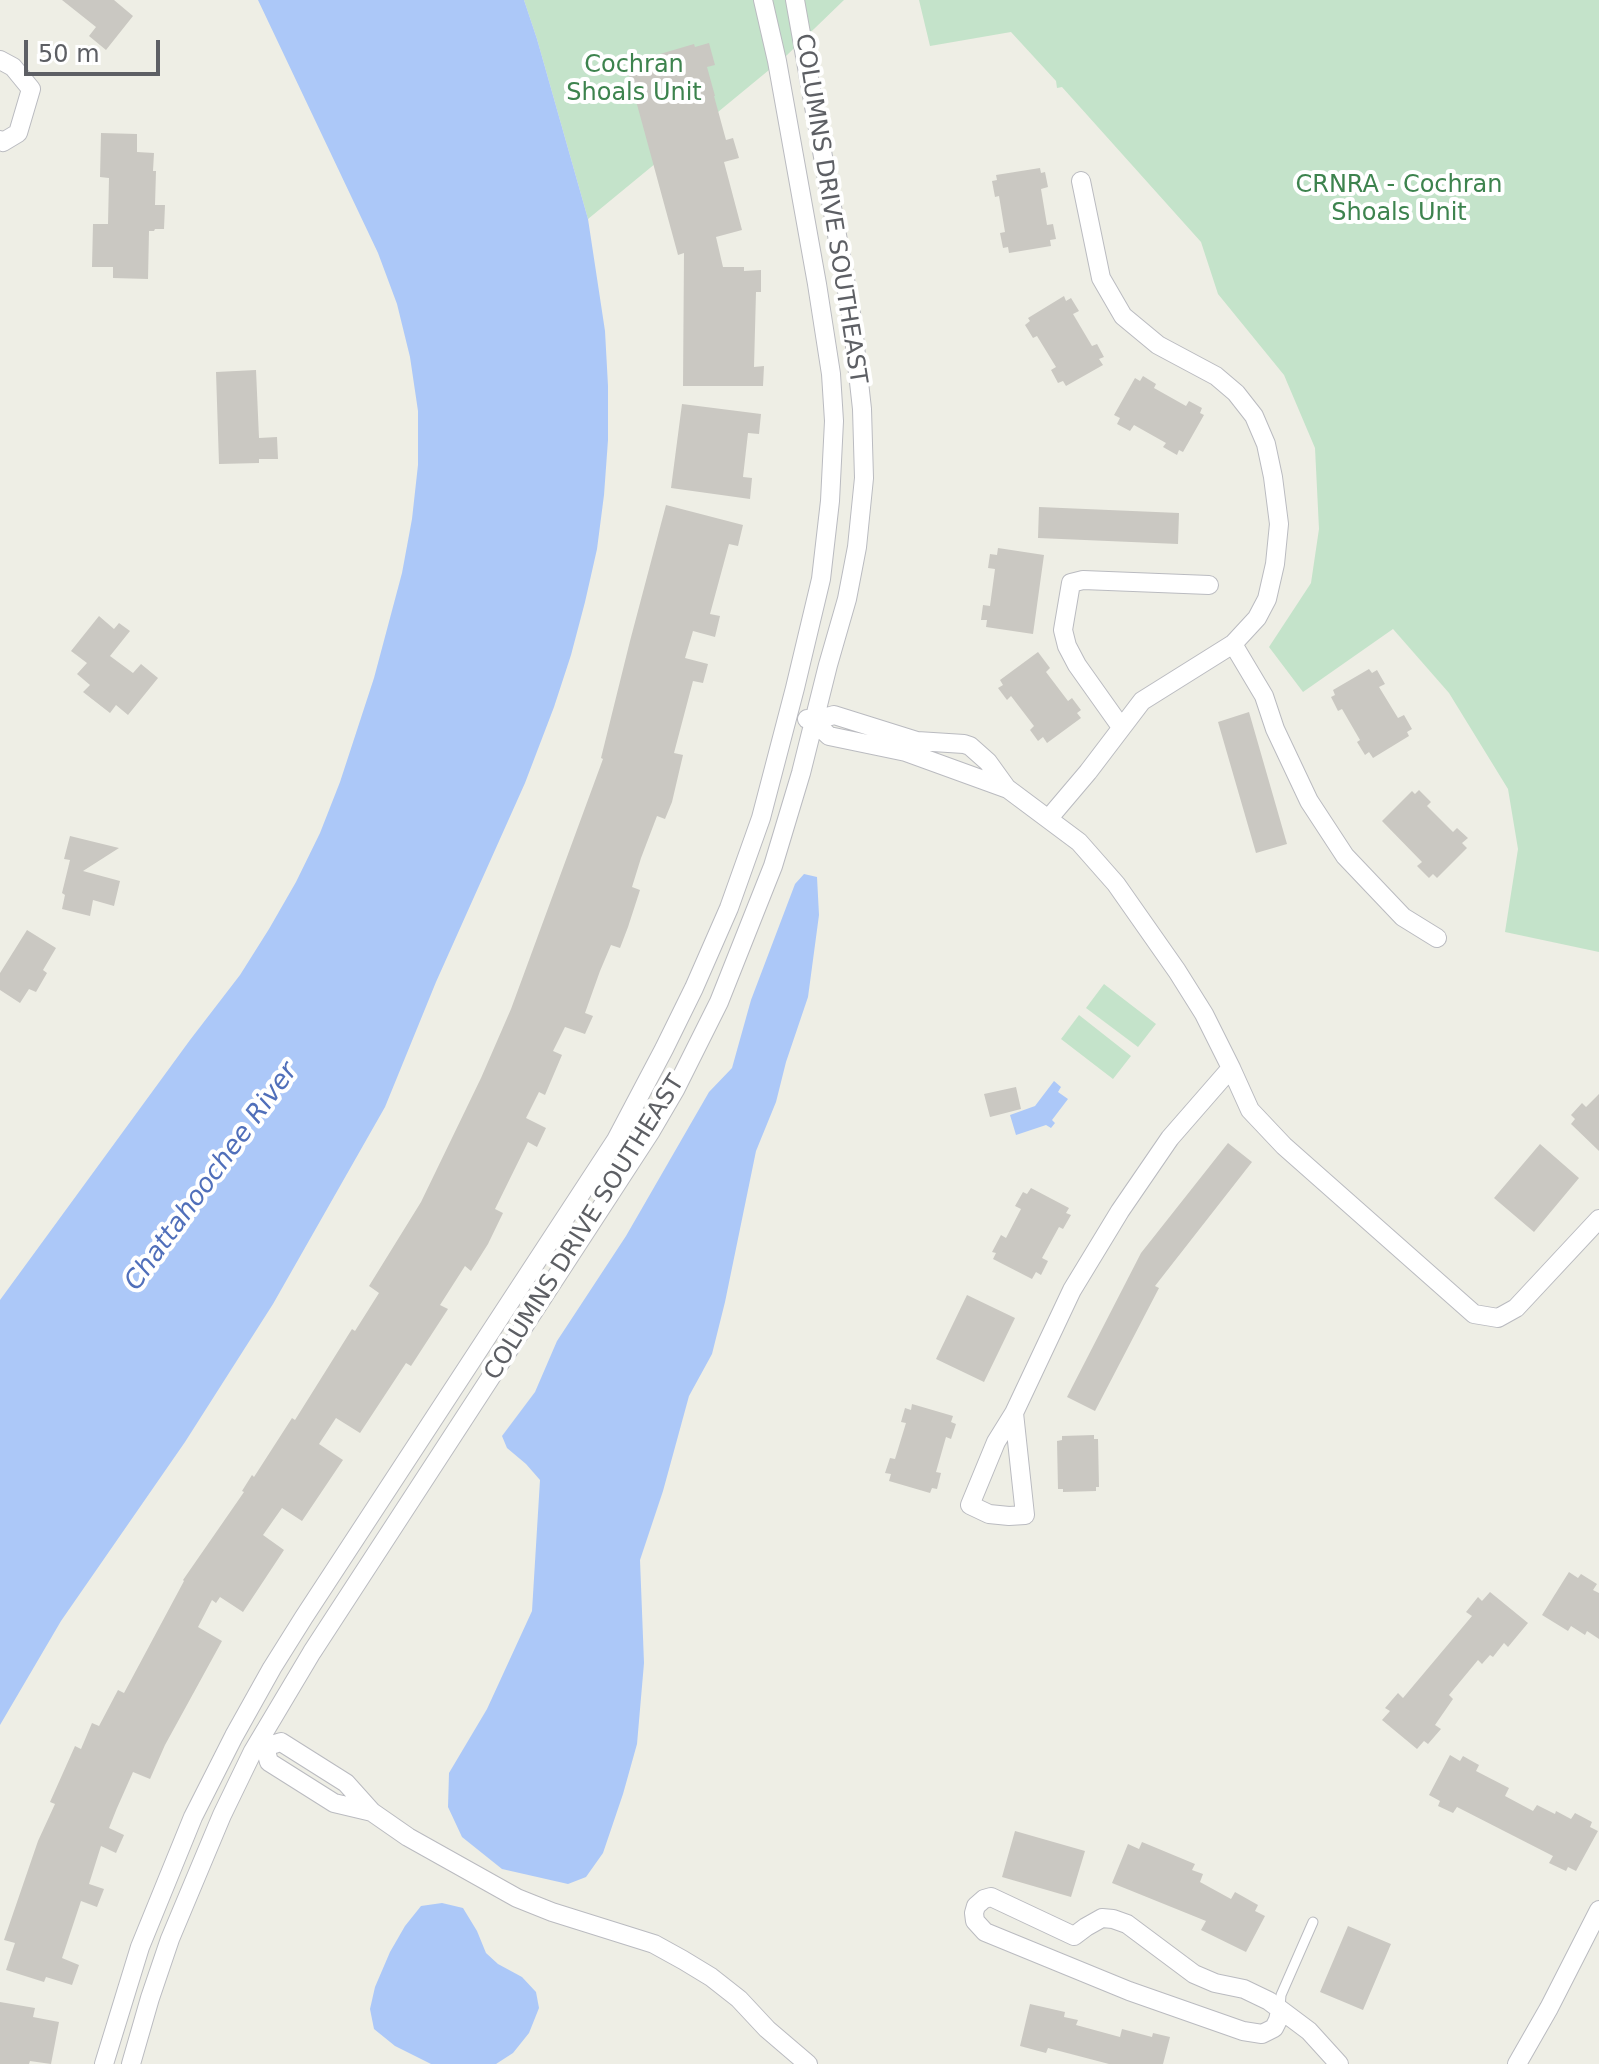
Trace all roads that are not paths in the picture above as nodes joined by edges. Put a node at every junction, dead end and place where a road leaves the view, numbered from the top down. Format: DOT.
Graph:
graph roads {
  1 [pos="763,0"];
  2 [pos="795,0"];
  3 [pos="0,60"];
  4 [pos="0,140"];
  5 [pos="1081,181"];
  6 [pos="862,409"];
  7 [pos="833,411"];
  8 [pos="1209,585"];
  9 [pos="1233,644"];
  10 [pos="788,714"];
  11 [pos="813,721"];
  12 [pos="1121,727"];
  13 [pos="908,745"];
  14 [pos="1008,789"];
  15 [pos="1049,818"];
  16 [pos="1437,938"];
  17 [pos="664,1049"];
  18 [pos="689,1061"];
  19 [pos="1231,1068"];
  20 [pos="1599,1219"];
  21 [pos="489,1335"];
  22 [pos="511,1348"];
  23 [pos="1014,1413"];
  24 [pos="236,1731"];
  25 [pos="261,1745"];
  26 [pos="1599,1910"];
  27 [pos="1313,1922"];
  28 [pos="1280,2011"];
  29 [pos="104,2064"];
  30 [pos="131,2064"];
  31 [pos="808,2064"];
  32 [pos="1339,2064"];
  33 [pos="1517,2064"];
  1 -- 7 [label="street, COLUMNS DRIVE SOUTHEAST"];
  2 -- 6 [label="street, COLUMNS DRIVE SOUTHEAST"];
  3 -- 4 [label="street"];
  5 -- 9 [label="street"];
  6 -- 7 [label="lane"];
  6 -- 11 [label="street, COLUMNS DRIVE SOUTHEAST"];
  7 -- 10 [label="street, COLUMNS DRIVE SOUTHEAST"];
  8 -- 12 [label="street"];
  9 -- 12 [label="street"];
  9 -- 16 [label="street"];
  10 -- 11 [label="street"];
  10 -- 17 [label="street, COLUMNS DRIVE SOUTHEAST"];
  11 -- 13 [label="street"];
  11 -- 18 [label="street, COLUMNS DRIVE SOUTHEAST"];
  12 -- 15 [label="street"];
  13 -- 14 [label="street"];
  13 -- 14 [label="street"];
  14 -- 15 [label="street"];
  15 -- 19 [label="street"];
  17 -- 18 [label="lane"];
  17 -- 21 [label="street, COLUMNS DRIVE SOUTHEAST"];
  18 -- 22 [label="street, COLUMNS DRIVE SOUTHEAST"];
  19 -- 20 [label="street"];
  19 -- 23 [label="street"];
  21 -- 22 [label="lane"];
  21 -- 24 [label="street, COLUMNS DRIVE SOUTHEAST"];
  22 -- 25 [label="street, COLUMNS DRIVE SOUTHEAST"];
  23 -- 23 [label="street"];
  24 -- 25 [label="lane"];
  24 -- 29 [label="street, COLUMNS DRIVE SOUTHEAST"];
  25 -- 30 [label="street, COLUMNS DRIVE SOUTHEAST"];
  25 -- 31 [label="street"];
  26 -- 33 [label="street"];
  27 -- 28 [label="lane"];
  28 -- 28 [label="street"];
  28 -- 32 [label="street"];
}
